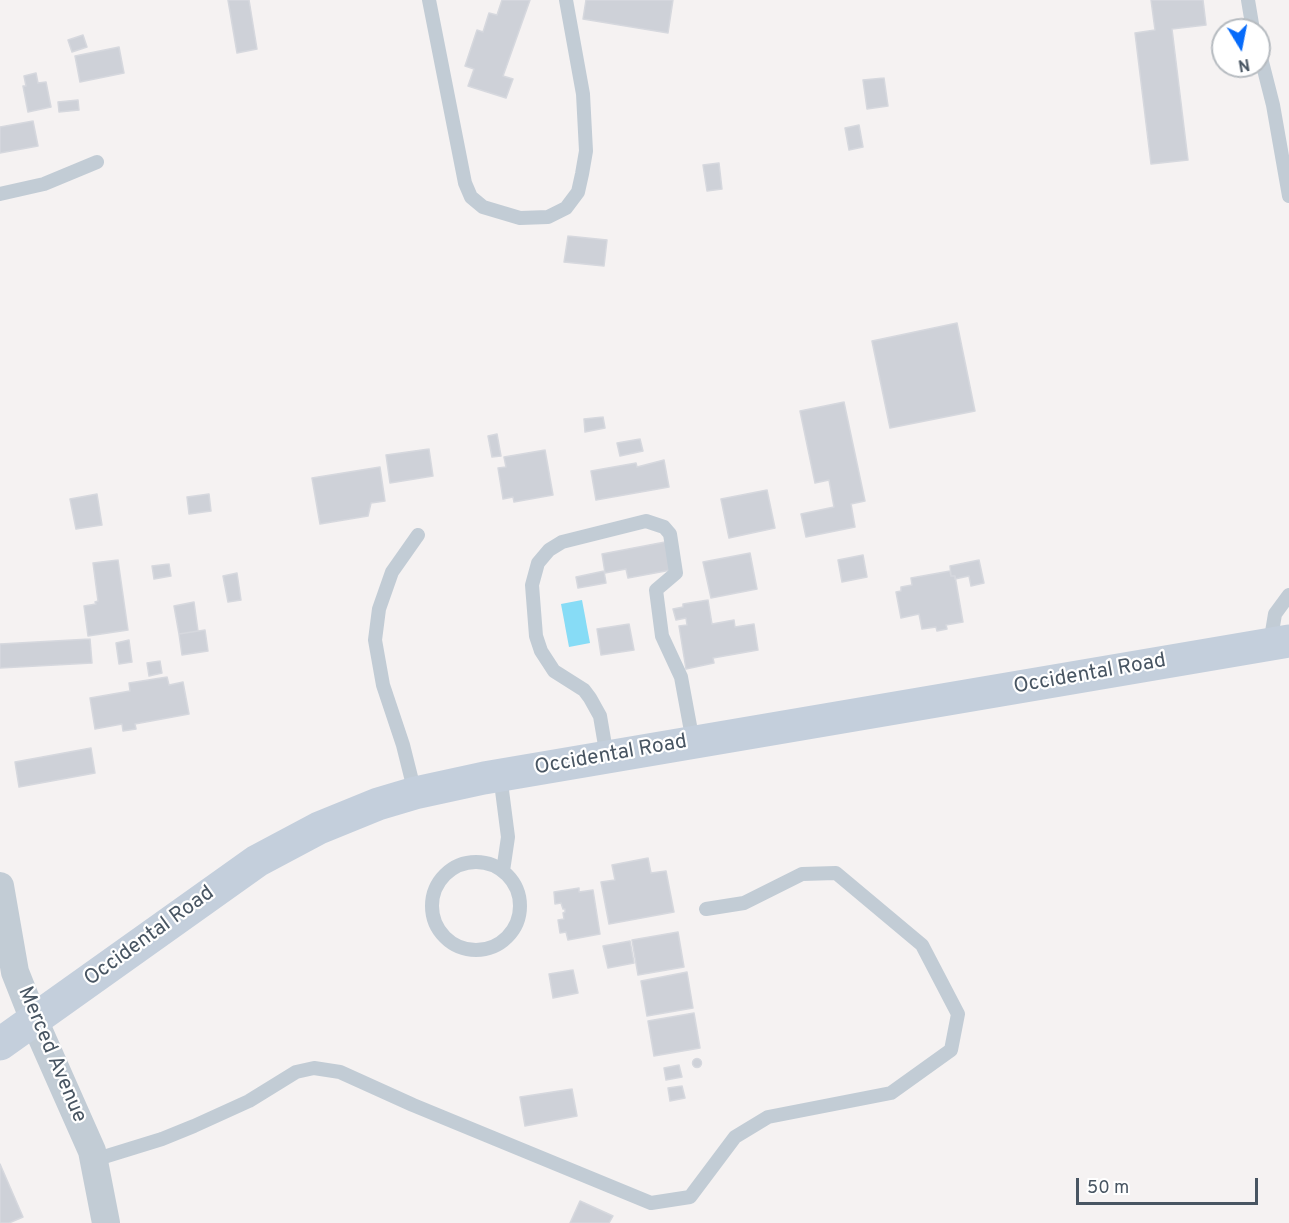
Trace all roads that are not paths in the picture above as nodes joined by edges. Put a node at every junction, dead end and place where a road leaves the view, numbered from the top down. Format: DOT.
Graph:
graph roads {
  1 [pos="429,0"];
  2 [pos="566,0"];
  3 [pos="1248,0"];
  4 [pos="1250,18"];
  5 [pos="1267,78"];
  6 [pos="97,162"];
  7 [pos="0,194"];
  8 [pos="1289,195"];
  9 [pos="418,536"];
  10 [pos="1289,595"];
  11 [pos="1279,642"];
  12 [pos="693,742"];
  13 [pos="607,757"];
  14 [pos="500,775"];
  15 [pos="415,793"];
  16 [pos="503,871"];
  17 [pos="0,886"];
  18 [pos="706,909"];
  19 [pos="34,1020"];
  20 [pos="0,1044"];
  21 [pos="94,1160"];
  22 [pos="106,1223"];
  1 -- 2 [label="lane"];
  3 -- 4 [label="lane"];
  5 -- 8 [label="lane"];
  6 -- 7 [label="lane"];
  9 -- 15 [label="lane"];
  10 -- 11 [label="lane"];
  11 -- 12 [label="street, Occidental Road"];
  12 -- 13 [label="street, Occidental Road"];
  12 -- 13 [label="lane"];
  13 -- 14 [label="street, Occidental Road"];
  14 -- 15 [label="street, Occidental Road"];
  14 -- 16 [label="lane"];
  15 -- 19 [label="street, Occidental Road"];
  16 -- 16 [label="lane"];
  17 -- 19 [label="street, Merced Avenue"];
  18 -- 21 [label="lane"];
  19 -- 20 [label="street, Occidental Road"];
  19 -- 21 [label="street, Merced Avenue"];
  21 -- 22 [label="street, Merced Avenue"];
}
